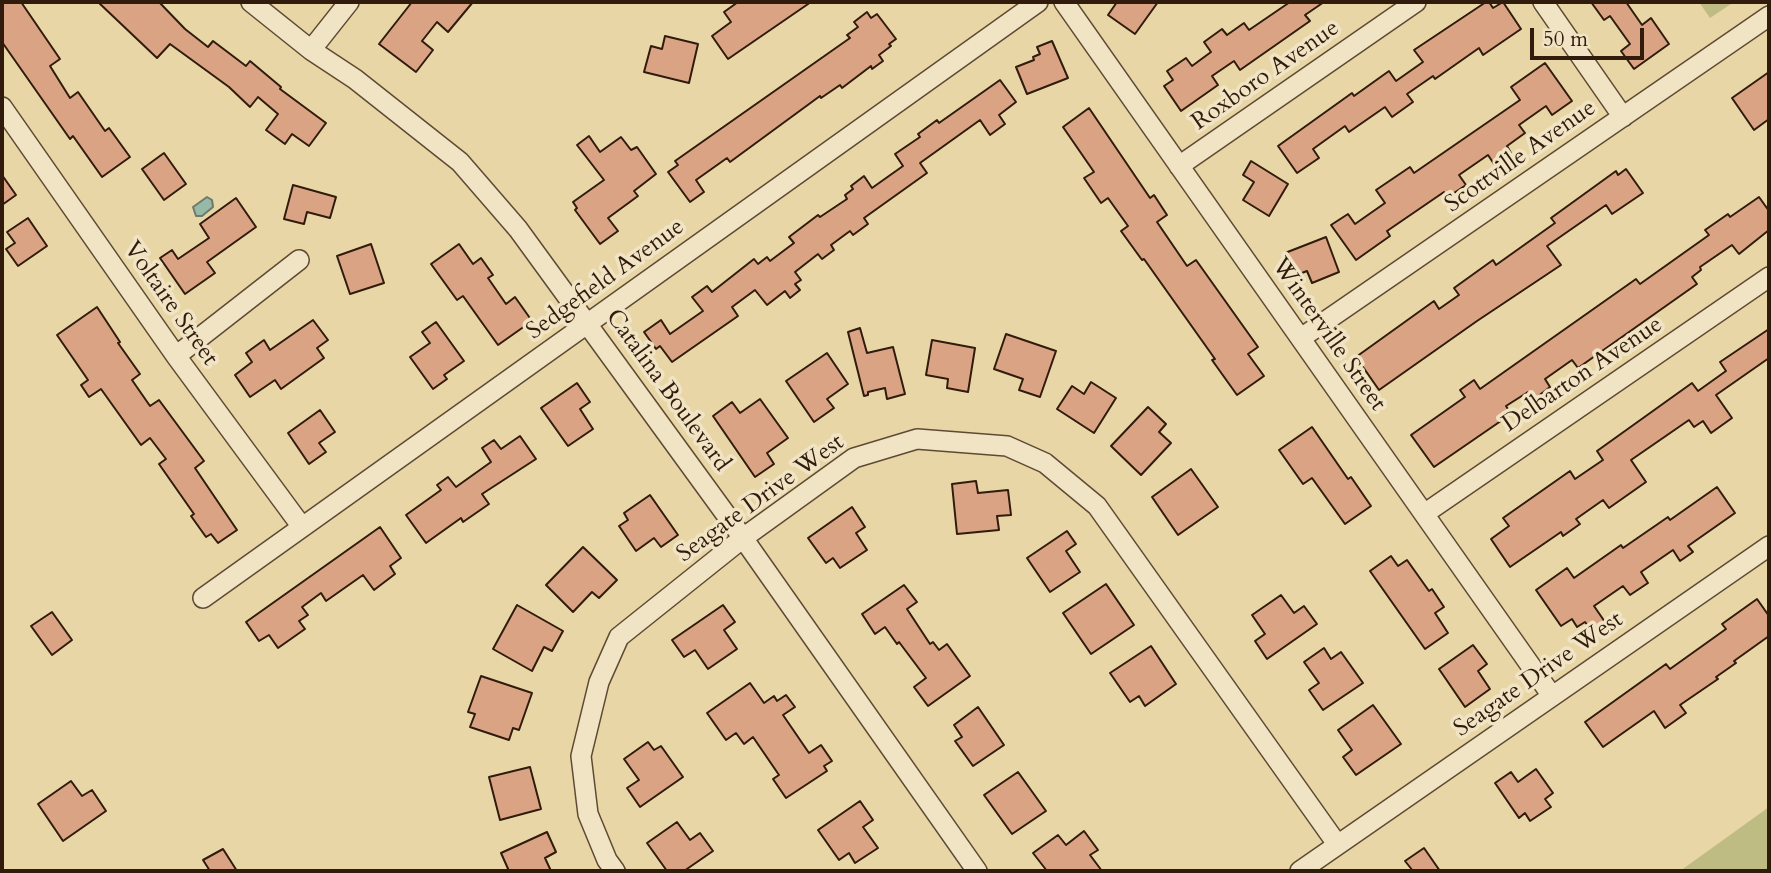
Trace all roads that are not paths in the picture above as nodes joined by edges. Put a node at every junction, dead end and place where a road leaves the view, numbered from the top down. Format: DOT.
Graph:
graph roads {
  1 [pos="251,2"];
  2 [pos="349,2"];
  3 [pos="1038,2"];
  4 [pos="1064,2"];
  5 [pos="1416,2"];
  6 [pos="1543,2"];
  7 [pos="1769,16"];
  8 [pos="311,50"];
  9 [pos="2,107"];
  10 [pos="1623,117"];
  11 [pos="1179,166"];
  12 [pos="299,260"];
  13 [pos="1769,277"];
  14 [pos="588,323"];
  15 [pos="1301,338"];
  16 [pos="176,356"];
  17 [pos="1424,513"];
  18 [pos="302,527"];
  19 [pos="743,538"];
  20 [pos="1769,546"];
  21 [pos="203,598"];
  22 [pos="1552,696"];
  23 [pos="1337,844"];
  24 [pos="615,871"];
  25 [pos="977,871"];
  26 [pos="1300,871"];
  1 -- 8 [label="street, Catalina Boulevard"];
  2 -- 8 [label="street"];
  3 -- 14 [label="street, Sedgefield Avenue"];
  4 -- 11 [label="street, Winterville Street"];
  5 -- 11 [label="street, Roxboro Avenue"];
  6 -- 10 [label="street"];
  7 -- 10 [label="street, Scottville Avenue"];
  8 -- 14 [label="street, Catalina Boulevard"];
  9 -- 16 [label="street, Voltaire Street"];
  10 -- 15 [label="street, Scottville Avenue"];
  11 -- 15 [label="street, Winterville Street"];
  12 -- 16 [label="street"];
  13 -- 17 [label="street, Delbarton Avenue"];
  14 -- 18 [label="street, Sedgefield Avenue"];
  14 -- 19 [label="street, Catalina Boulevard"];
  15 -- 17 [label="street, Winterville Street"];
  16 -- 18 [label="street, Voltaire Street"];
  17 -- 22 [label="street, Winterville Street"];
  18 -- 21 [label="street, Sedgefield Avenue"];
  19 -- 23 [label="street, Seagate Drive West"];
  19 -- 24 [label="street, Seagate Drive West"];
  19 -- 25 [label="street, Catalina Boulevard"];
  20 -- 22 [label="street, Seagate Drive West"];
  22 -- 23 [label="street, Seagate Drive West"];
  23 -- 26 [label="street, Seagate Drive West"];
}
